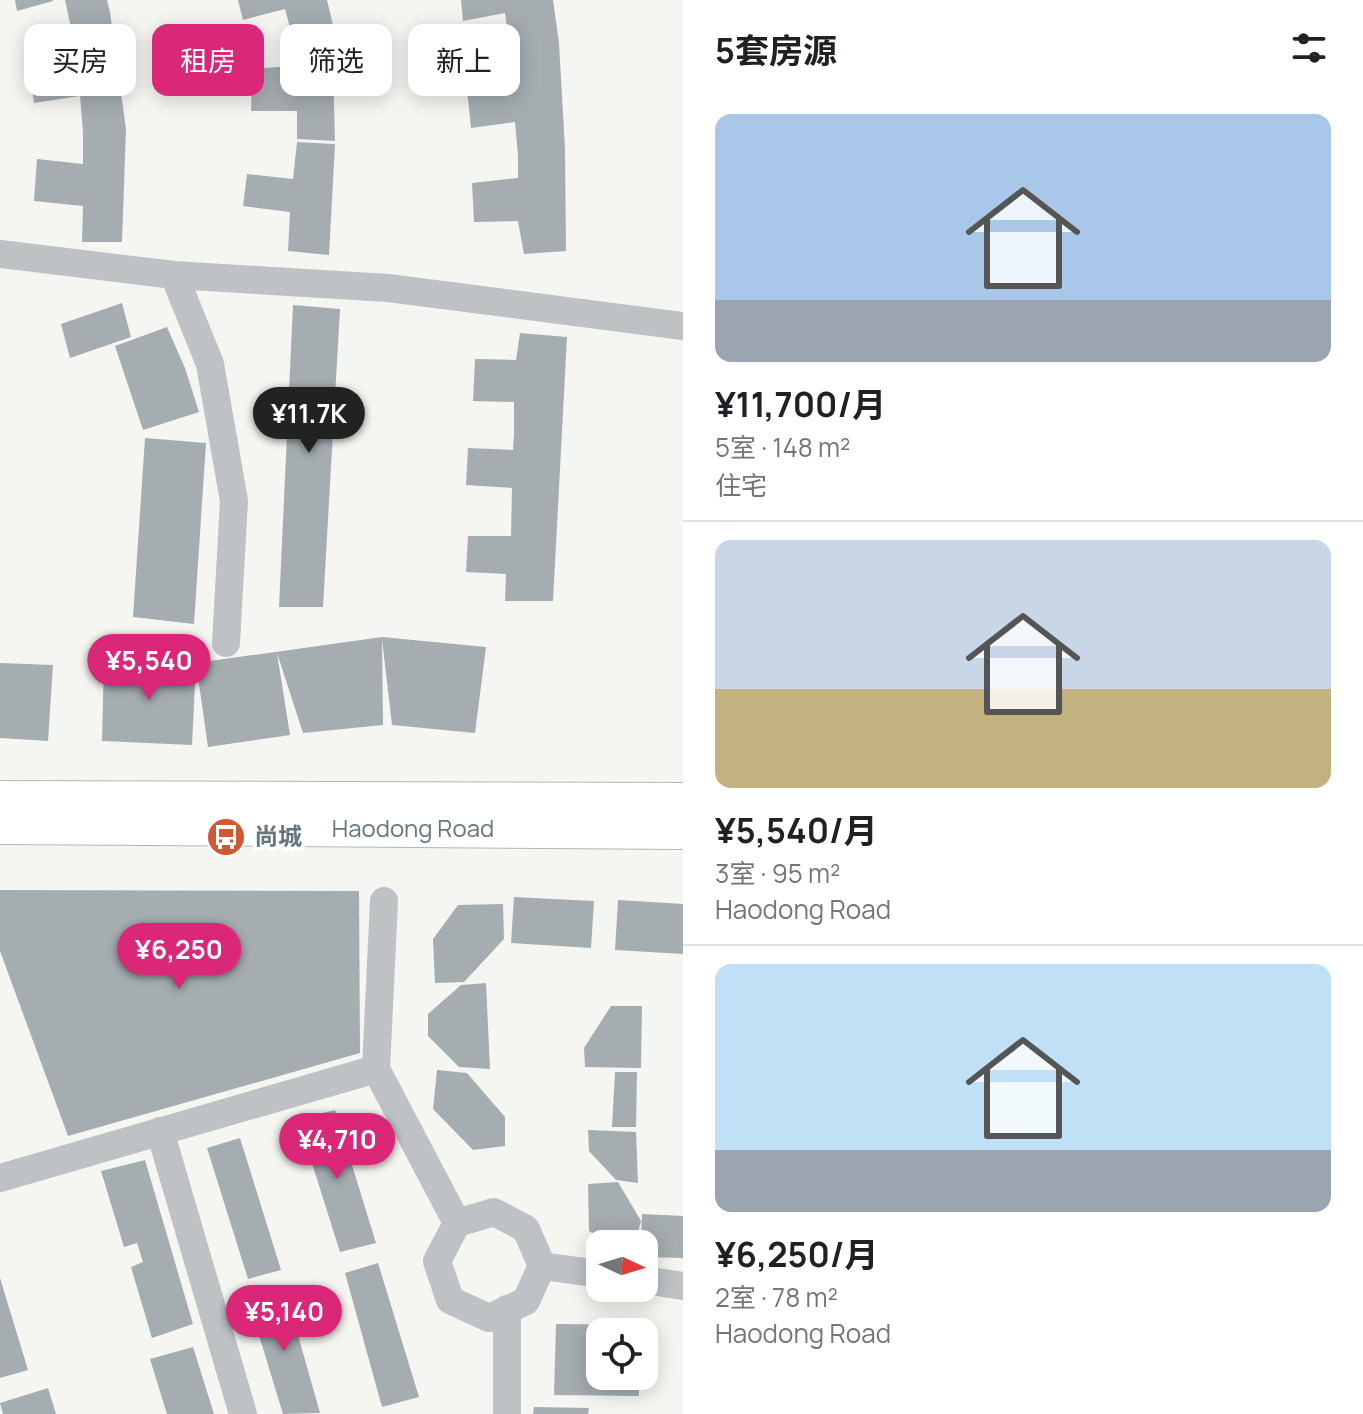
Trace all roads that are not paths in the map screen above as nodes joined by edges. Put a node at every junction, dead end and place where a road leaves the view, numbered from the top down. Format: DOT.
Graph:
graph roads {
  1 [pos="0,254"];
  2 [pos="174,275"];
  3 [pos="683,326"];
  4 [pos="226,643"];
  5 [pos="0,799"];
  6 [pos="683,801"];
  7 [pos="0,826"];
  8 [pos="683,831"];
  9 [pos="384,901"];
  10 [pos="376,1069"];
  11 [pos="160,1131"];
  12 [pos="0,1178"];
  13 [pos="457,1223"];
  14 [pos="542,1266"];
  15 [pos="586,1272"];
  16 [pos="658,1282"];
  17 [pos="683,1286"];
  18 [pos="507,1309"];
  19 [pos="243,1414"];
  20 [pos="507,1414"];
  1 -- 2 [label="street"];
  2 -- 3 [label="street"];
  2 -- 4 [label="street"];
  5 -- 6 [label="main road, Haodong Road"];
  7 -- 8 [label="main road, Haodong Road"];
  9 -- 10 [label="street"];
  10 -- 11 [label="street"];
  10 -- 13 [label="street"];
  11 -- 12 [label="street"];
  11 -- 19 [label="street"];
  13 -- 14 [label="street"];
  13 -- 18 [label="street"];
  14 -- 15 [label="street"];
  14 -- 18 [label="street"];
  16 -- 17 [label="street"];
  18 -- 20 [label="street"];
}
